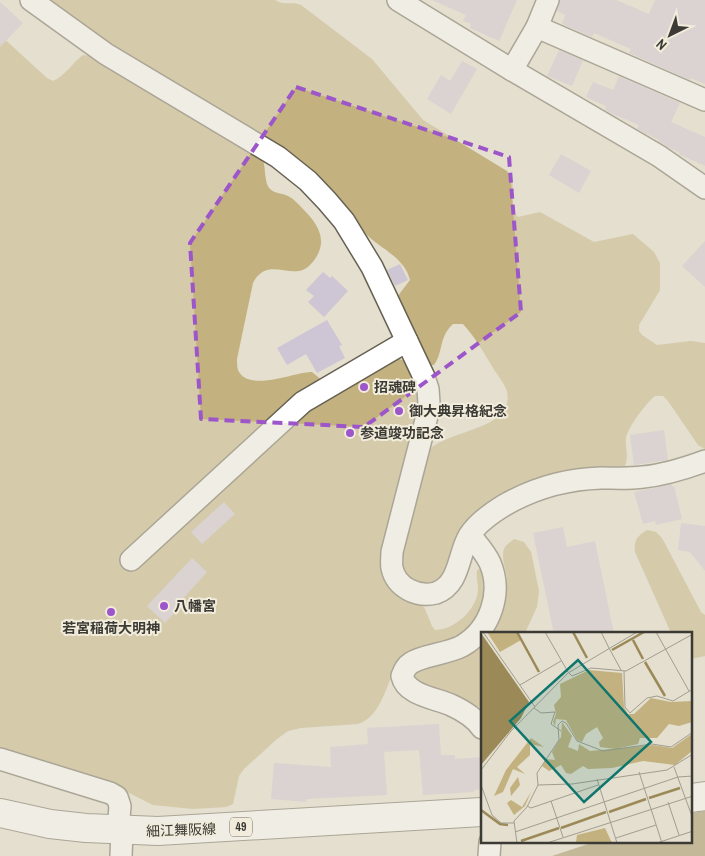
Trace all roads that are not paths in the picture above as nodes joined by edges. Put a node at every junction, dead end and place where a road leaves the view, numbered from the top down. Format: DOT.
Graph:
graph roads {
  1 [pos="31,0"];
  2 [pos="398,0"];
  3 [pos="548,0"];
  4 [pos="536,27"];
  5 [pos="512,70"];
  6 [pos="705,100"];
  7 [pos="705,188"];
  8 [pos="407,341"];
  9 [pos="705,461"];
  10 [pos="470,535"];
  11 [pos="131,560"];
  12 [pos="481,727"];
  13 [pos="0,759"];
  14 [pos="705,796"];
  15 [pos="692,798"];
  16 [pos="481,812"];
  17 [pos="0,814"];
  18 [pos="120,839"];
  1 -- 8 [label="street"];
  2 -- 5 [label="street"];
  3 -- 4 [label="street"];
  4 -- 5 [label="street"];
  4 -- 6 [label="street"];
  5 -- 7 [label="street"];
  8 -- 10 [label="street"];
  8 -- 11 [label="street"];
  9 -- 10 [label="street"];
  10 -- 12 [label="street"];
  13 -- 18 [label="street"];
  14 -- 15 [label="main road"];
  16 -- 18 [label="main road, 細江舞阪線 / 49"];
  17 -- 18 [label="main road, 細江舞阪線 / 49"];
}
